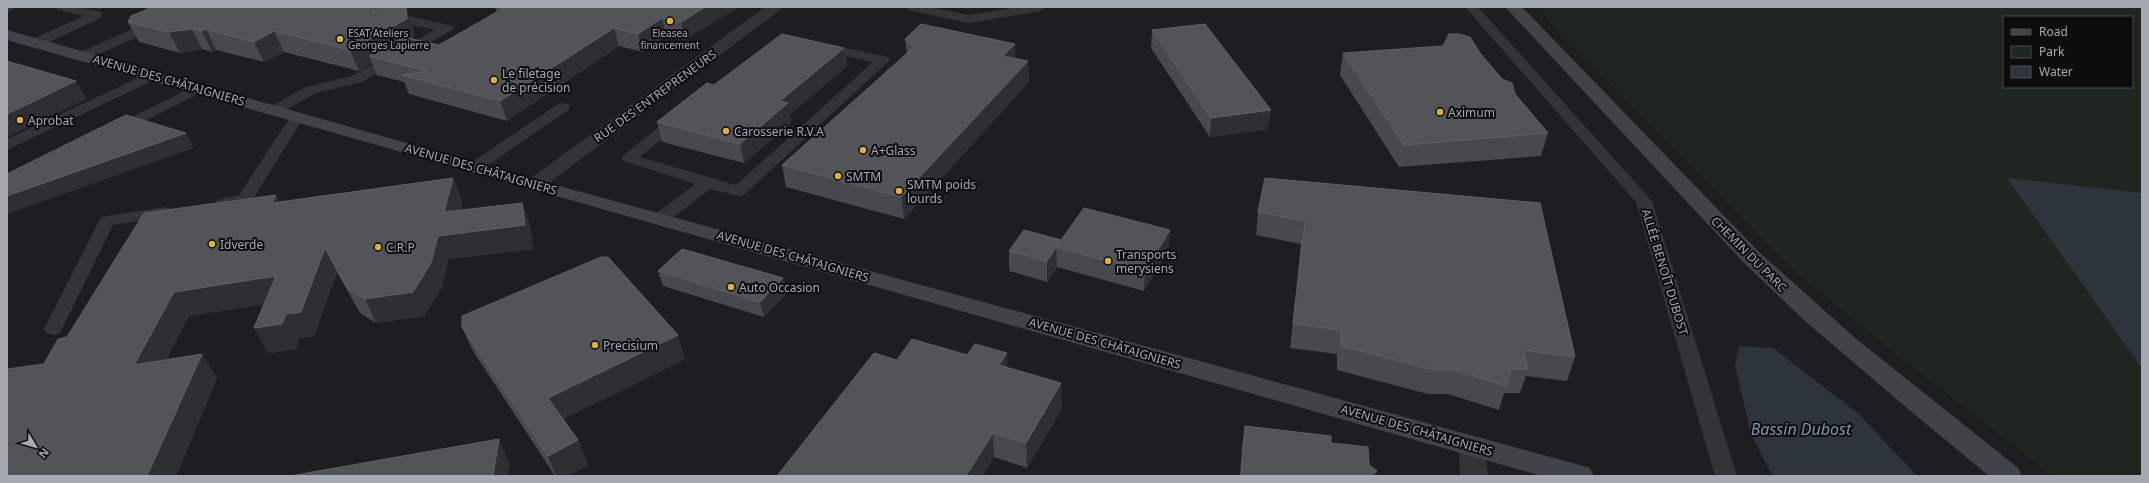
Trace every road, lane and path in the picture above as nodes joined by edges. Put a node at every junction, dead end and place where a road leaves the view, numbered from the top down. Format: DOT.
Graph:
graph roads {
  1 [pos="11,7"];
  2 [pos="62,7"];
  3 [pos="194,7"];
  4 [pos="352,7"];
  5 [pos="776,7"];
  6 [pos="913,7"];
  7 [pos="1040,7"];
  8 [pos="1471,7"];
  9 [pos="1513,7"];
  10 [pos="7,9"];
  11 [pos="1002,10"];
  12 [pos="7,35"];
  13 [pos="36,43"];
  14 [pos="810,44"];
  15 [pos="83,56"];
  16 [pos="152,76"];
  17 [pos="197,89"];
  18 [pos="563,107"];
  19 [pos="275,110"];
  20 [pos="690,110"];
  21 [pos="297,117"];
  22 [pos="106,135"];
  23 [pos="7,145"];
  24 [pos="474,168"];
  25 [pos="707,183"];
  26 [pos="534,185"];
  27 [pos="206,205"];
  28 [pos="184,209"];
  29 [pos="660,219"];
  30 [pos="53,329"];
  31 [pos="1472,446"];
  32 [pos="1474,476"];
  33 [pos="1580,476"];
  34 [pos="1726,476"];
  35 [pos="2008,476"];
  1 -- 10 [label="lane"];
  2 -- 13 [label="lane"];
  3 -- 15 [label="lane"];
  4 -- 19 [label="lane"];
  5 -- 26 [label="street, RUE DES ENTREPRENEURS"];
  6 -- 11 [label="lane"];
  7 -- 11 [label="lane"];
  8 -- 34 [label="lane, ALLÉE BENOÎT DUBOST"];
  9 -- 35 [label="street, CHEMIN DU PARC"];
  12 -- 13 [label="street, AVENUE DES CHÂTAIGNIERS"];
  13 -- 15 [label="street, AVENUE DES CHÂTAIGNIERS"];
  14 -- 25 [label="lane"];
  15 -- 16 [label="street, AVENUE DES CHÂTAIGNIERS"];
  16 -- 17 [label="street, AVENUE DES CHÂTAIGNIERS"];
  16 -- 23 [label="lane"];
  17 -- 19 [label="street, AVENUE DES CHÂTAIGNIERS"];
  17 -- 22 [label="lane"];
  18 -- 24 [label="lane"];
  19 -- 21 [label="street, AVENUE DES CHÂTAIGNIERS"];
  20 -- 25 [label="lane"];
  21 -- 24 [label="street, AVENUE DES CHÂTAIGNIERS"];
  21 -- 27 [label="lane"];
  24 -- 26 [label="street, AVENUE DES CHÂTAIGNIERS"];
  25 -- 29 [label="lane"];
  26 -- 29 [label="street, AVENUE DES CHÂTAIGNIERS"];
  28 -- 30 [label="lane"];
  29 -- 31 [label="street, AVENUE DES CHÂTAIGNIERS"];
  31 -- 32 [label="street"];
  31 -- 33 [label="street, AVENUE DES CHÂTAIGNIERS"];
}
